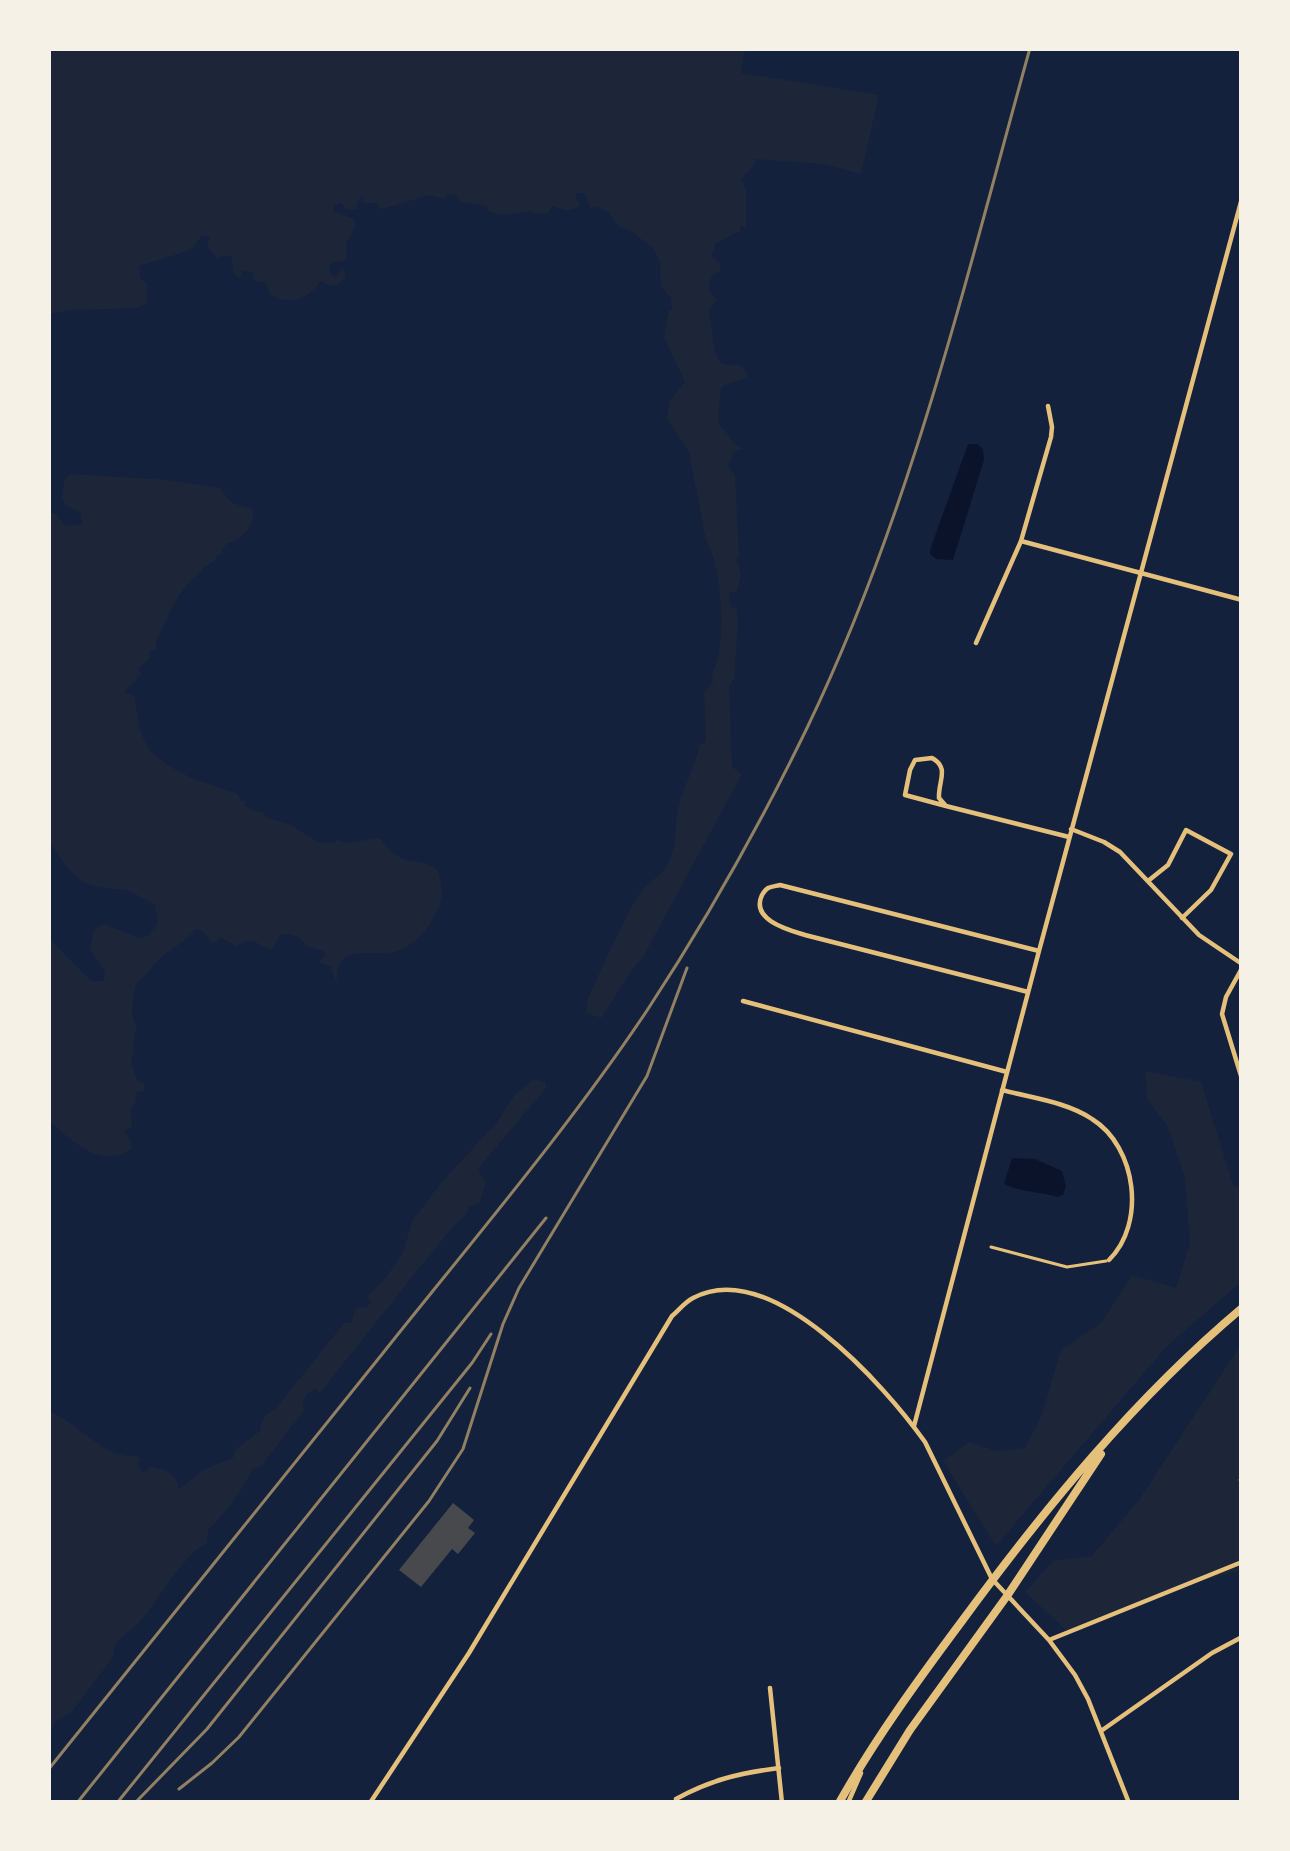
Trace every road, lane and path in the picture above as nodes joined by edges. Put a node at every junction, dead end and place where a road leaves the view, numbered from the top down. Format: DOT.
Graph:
graph roads {
  1 [pos="1242,198"];
  2 [pos="1048,406"];
  3 [pos="1021,542"];
  4 [pos="1141,574"];
  5 [pos="1242,600"];
  6 [pos="976,643"];
  7 [pos="946,806"];
  8 [pos="1070,833"];
  9 [pos="1148,881"];
  10 [pos="1182,918"];
  11 [pos="1039,951"];
  12 [pos="1242,966"];
  13 [pos="1028,992"];
  14 [pos="742,1001"];
  15 [pos="1007,1072"];
  16 [pos="1242,1079"];
  17 [pos="1002,1090"];
  18 [pos="991,1247"];
  19 [pos="1108,1260"];
  20 [pos="1242,1308"];
  21 [pos="914,1426"];
  22 [pos="1115,1433"];
  23 [pos="1242,1562"];
  24 [pos="992,1579"];
  25 [pos="1007,1597"];
  26 [pos="1242,1637"];
  27 [pos="1049,1640"];
  28 [pos="770,1688"];
  29 [pos="1101,1731"];
  30 [pos="778,1768"];
  31 [pos="676,1799"];
  32 [pos="370,1803"];
  33 [pos="782,1803"];
  34 [pos="844,1803"];
  35 [pos="865,1803"];
  36 [pos="1130,1803"];
  1 -- 4 [label="street"];
  2 -- 3 [label="street"];
  3 -- 4 [label="street"];
  3 -- 6 [label="street"];
  4 -- 5 [label="street"];
  4 -- 8 [label="street"];
  7 -- 7 [label="street"];
  7 -- 8 [label="street"];
  8 -- 9 [label="street"];
  8 -- 11 [label="street"];
  9 -- 10 [label="street"];
  9 -- 10 [label="street"];
  10 -- 12 [label="street"];
  11 -- 13 [label="street"];
  11 -- 13 [label="street"];
  12 -- 16 [label="street"];
  13 -- 15 [label="street"];
  14 -- 15 [label="street"];
  15 -- 17 [label="street"];
  17 -- 19 [label="street"];
  17 -- 21 [label="street"];
  18 -- 19 [label="lane"];
  20 -- 22 [label="main road"];
  21 -- 24 [label="street"];
  21 -- 32 [label="street"];
  22 -- 24 [label="main road"];
  22 -- 25 [label="main road"];
  23 -- 27 [label="street"];
  24 -- 25 [label="street"];
  24 -- 34 [label="main road"];
  25 -- 27 [label="street"];
  25 -- 35 [label="main road"];
  26 -- 29 [label="street"];
  27 -- 29 [label="street"];
  28 -- 30 [label="street"];
  29 -- 36 [label="street"];
  30 -- 31 [label="street"];
  30 -- 33 [label="street"];
}
